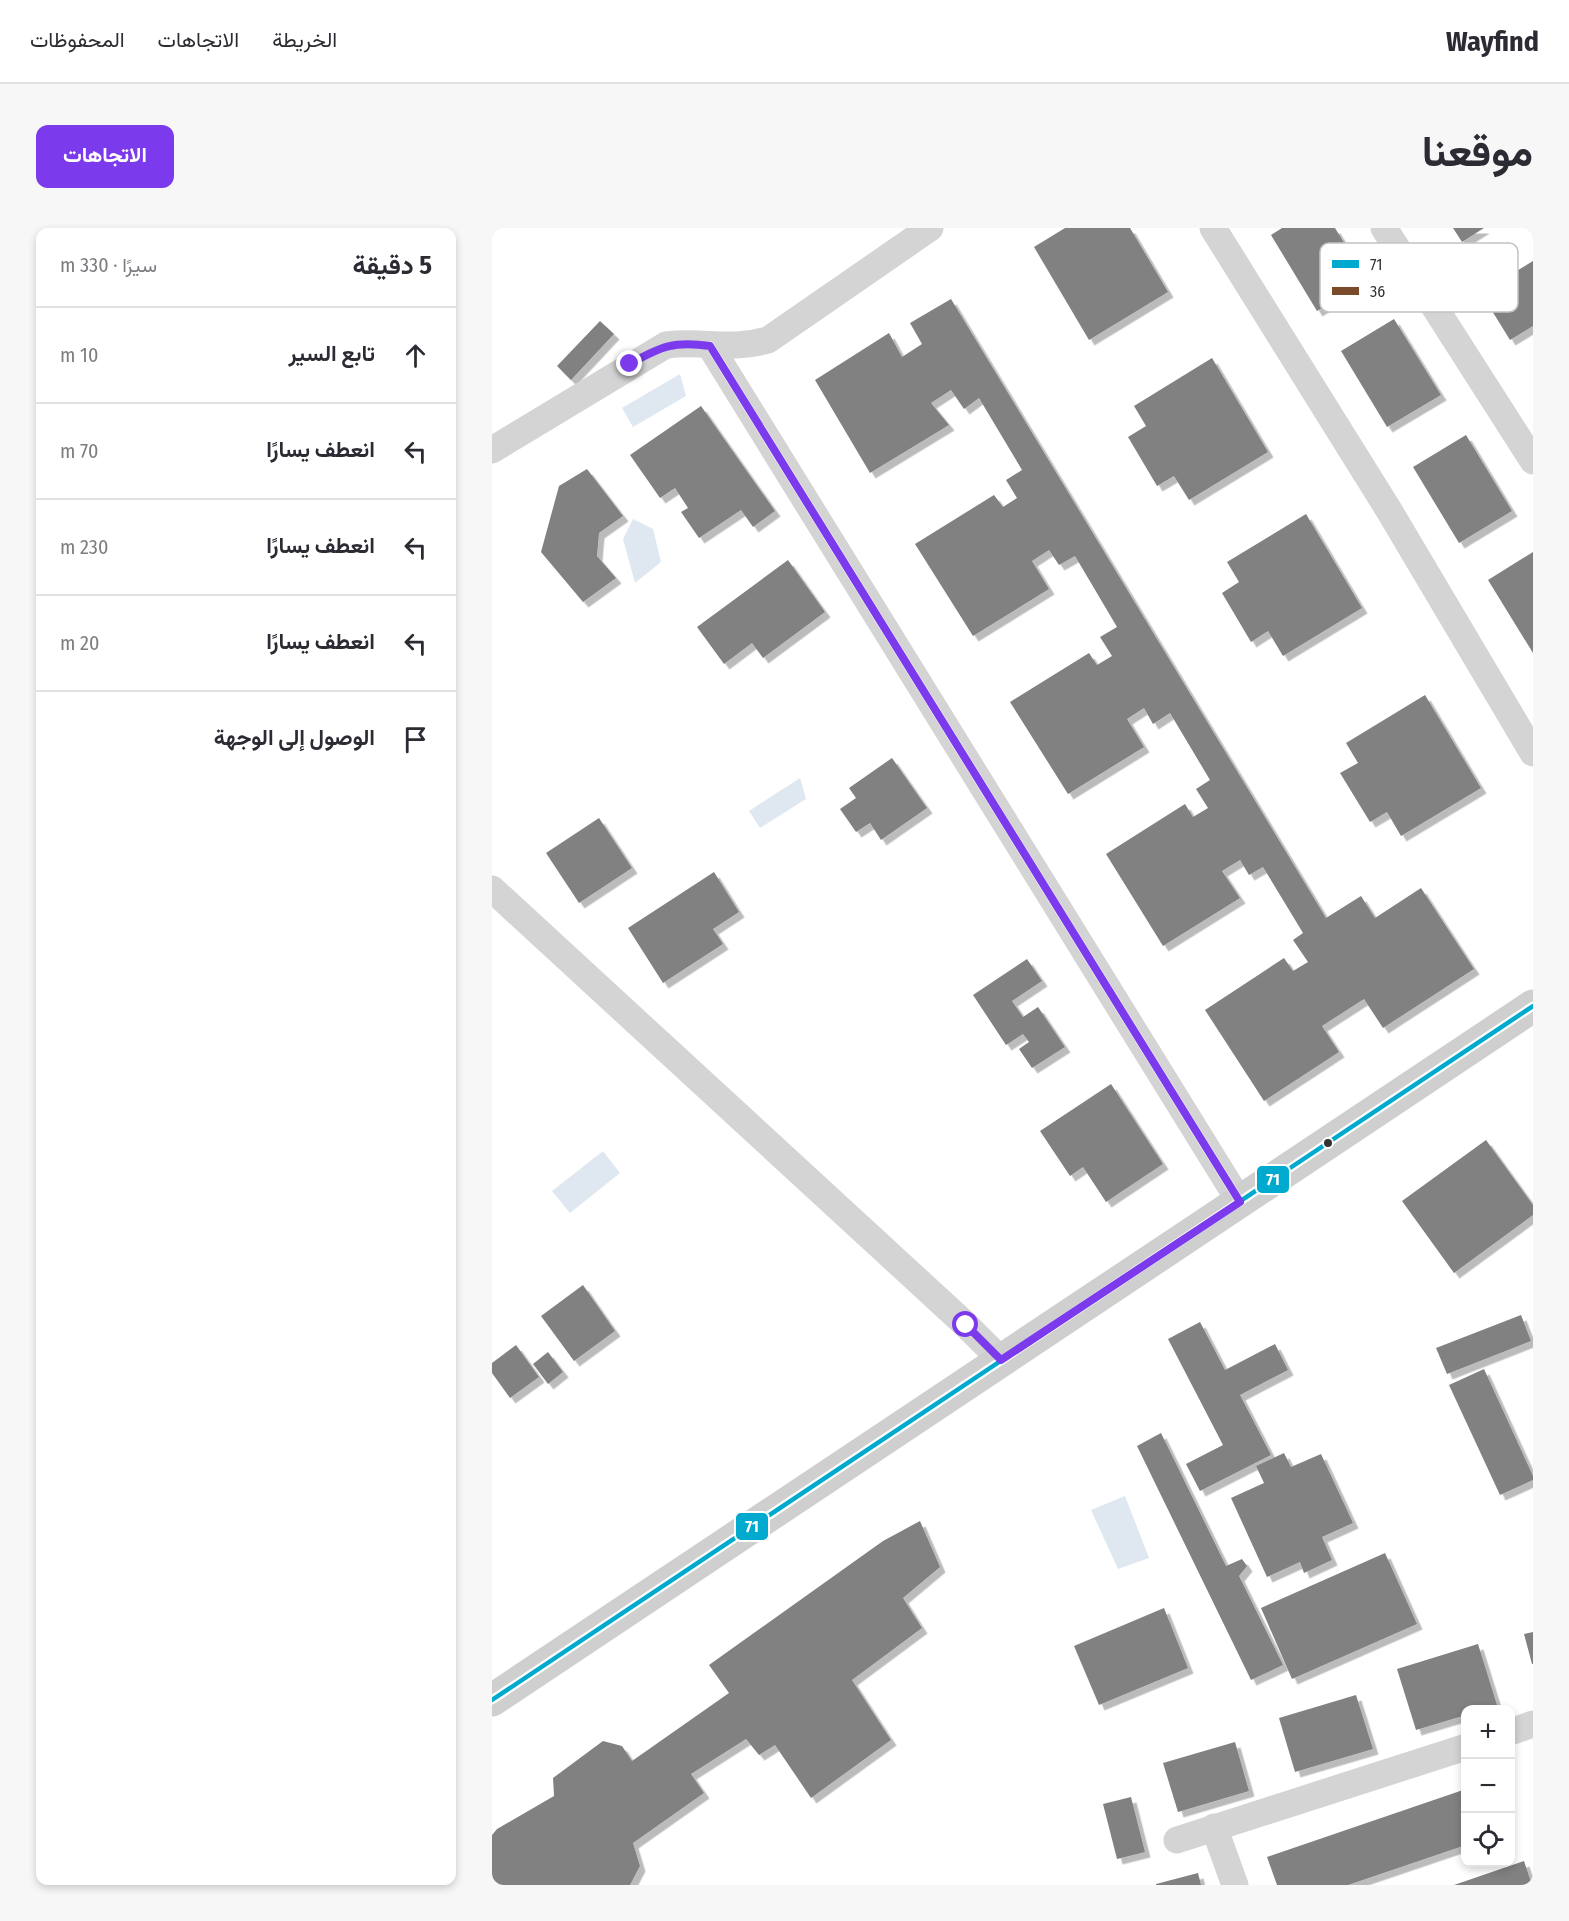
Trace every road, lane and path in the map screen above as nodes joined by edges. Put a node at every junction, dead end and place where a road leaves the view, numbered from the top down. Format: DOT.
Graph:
graph roads {
  1 [pos="930,228"];
  2 [pos="1213,228"];
  3 [pos="1384,228"];
  4 [pos="1394,243"];
  5 [pos="1438,312"];
  6 [pos="710,346"];
  7 [pos="492,450"];
  8 [pos="1533,461"];
  9 [pos="1533,753"];
  10 [pos="492,889"];
  11 [pos="1533,1006"];
  12 [pos="1240,1202"];
  13 [pos="1001,1360"];
  14 [pos="492,1700"];
  15 [pos="1533,1724"];
  16 [pos="1515,1730"];
  17 [pos="1461,1749"];
  18 [pos="1214,1827"];
  19 [pos="1177,1840"];
  20 [pos="1235,1885"];
  1 -- 6 [label="street"];
  2 -- 9 [label="street"];
  3 -- 4 [label="street"];
  5 -- 8 [label="street"];
  6 -- 7 [label="street"];
  6 -- 12 [label="street"];
  10 -- 13 [label="street"];
  11 -- 12 [label="street"];
  12 -- 13 [label="street"];
  13 -- 14 [label="street"];
  15 -- 16 [label="street"];
  17 -- 18 [label="street"];
  18 -- 19 [label="street"];
  18 -- 20 [label="street"];
}
